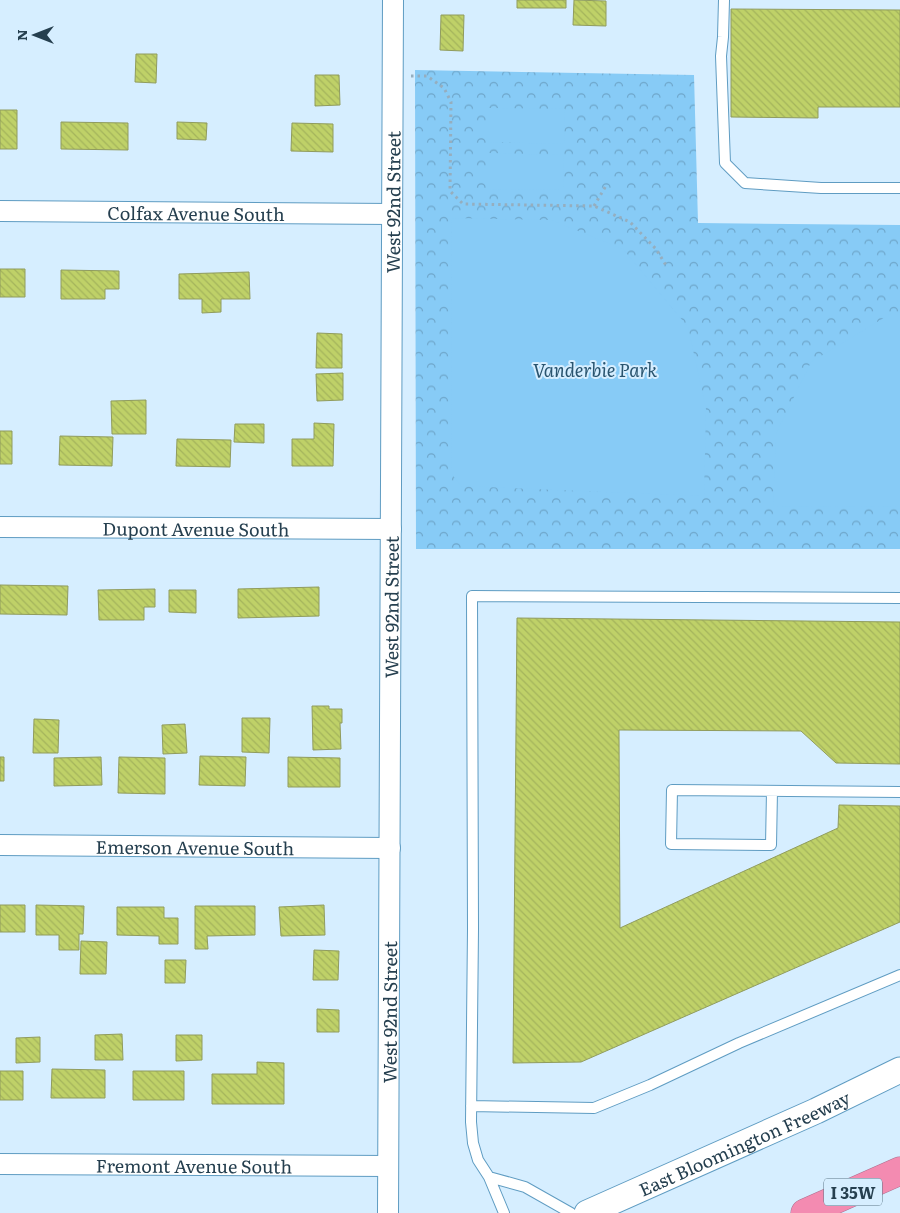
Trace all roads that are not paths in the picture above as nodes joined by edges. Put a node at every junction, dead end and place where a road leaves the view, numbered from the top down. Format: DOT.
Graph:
graph roads {
  1 [pos="393,0"];
  2 [pos="724,0"];
  3 [pos="900,188"];
  4 [pos="0,211"];
  5 [pos="392,214"];
  6 [pos="0,527"];
  7 [pos="391,529"];
  8 [pos="900,598"];
  9 [pos="772,791"];
  10 [pos="900,792"];
  11 [pos="0,845"];
  12 [pos="390,848"];
  13 [pos="900,974"];
  14 [pos="900,1070"];
  15 [pos="471,1106"];
  16 [pos="0,1164"];
  17 [pos="388,1166"];
  18 [pos="900,1171"];
  19 [pos="489,1177"];
  20 [pos="388,1213"];
  21 [pos="504,1213"];
  22 [pos="571,1213"];
  23 [pos="587,1213"];
  24 [pos="805,1213"];
  1 -- 5 [label="street, West 92nd Street"];
  2 -- 3 [label="lane"];
  4 -- 5 [label="street, Colfax Avenue South"];
  5 -- 7 [label="street, West 92nd Street"];
  6 -- 7 [label="street, Dupont Avenue South"];
  7 -- 12 [label="street, West 92nd Street"];
  8 -- 15 [label="lane"];
  9 -- 9 [label="lane"];
  9 -- 10 [label="lane"];
  11 -- 12 [label="street, Emerson Avenue South"];
  12 -- 17 [label="street, West 92nd Street"];
  13 -- 15 [label="lane"];
  14 -- 23 [label="street, East Bloomington Freeway"];
  15 -- 19 [label="lane"];
  16 -- 17 [label="street, Fremont Avenue South"];
  17 -- 20 [label="street, West 92nd Street"];
  18 -- 24 [label="highway, I 35W"];
  19 -- 21 [label="lane"];
  19 -- 22 [label="lane"];
}
